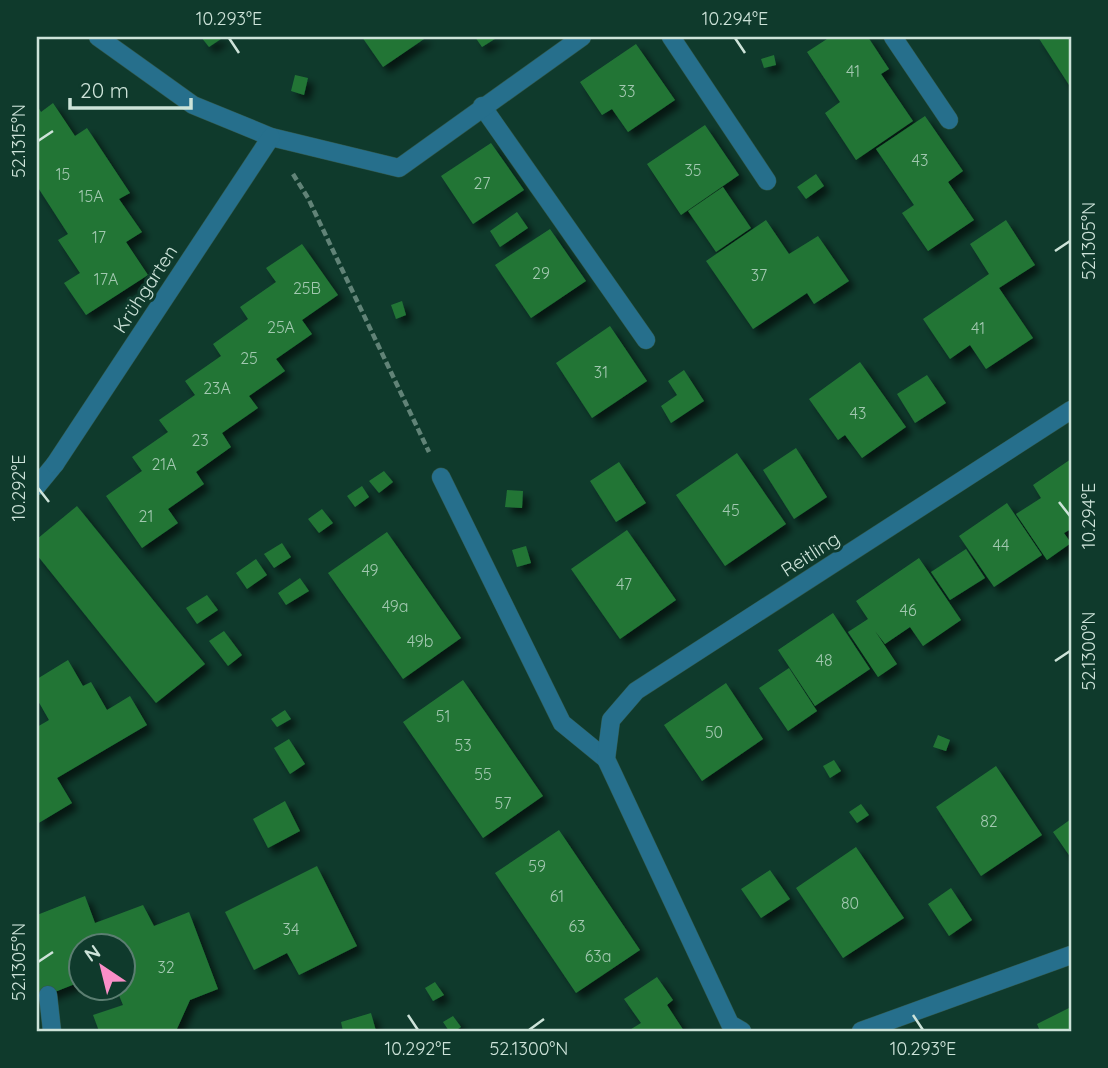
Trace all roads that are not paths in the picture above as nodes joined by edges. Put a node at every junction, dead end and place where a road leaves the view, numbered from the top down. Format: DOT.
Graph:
graph roads {
  1 [pos="98,37"];
  2 [pos="582,37"];
  3 [pos="671,37"];
  4 [pos="894,37"];
  5 [pos="482,106"];
  6 [pos="948,120"];
  7 [pos="271,137"];
  8 [pos="767,181"];
  9 [pos="646,340"];
  10 [pos="1071,410"];
  11 [pos="441,477"];
  12 [pos="37,486"];
  13 [pos="606,759"];
  14 [pos="1071,955"];
  15 [pos="48,995"];
  16 [pos="735,1029"];
  17 [pos="52,1031"];
  18 [pos="861,1031"];
  1 -- 7 [label="street"];
  2 -- 5 [label="street"];
  3 -- 8 [label="street"];
  4 -- 6 [label="street"];
  5 -- 7 [label="street"];
  5 -- 9 [label="street"];
  7 -- 12 [label="street, Krühgarten"];
  10 -- 13 [label="street, Reitling"];
  11 -- 13 [label="street"];
  13 -- 16 [label="street"];
  14 -- 18 [label="street"];
  15 -- 17 [label="street"];
}
